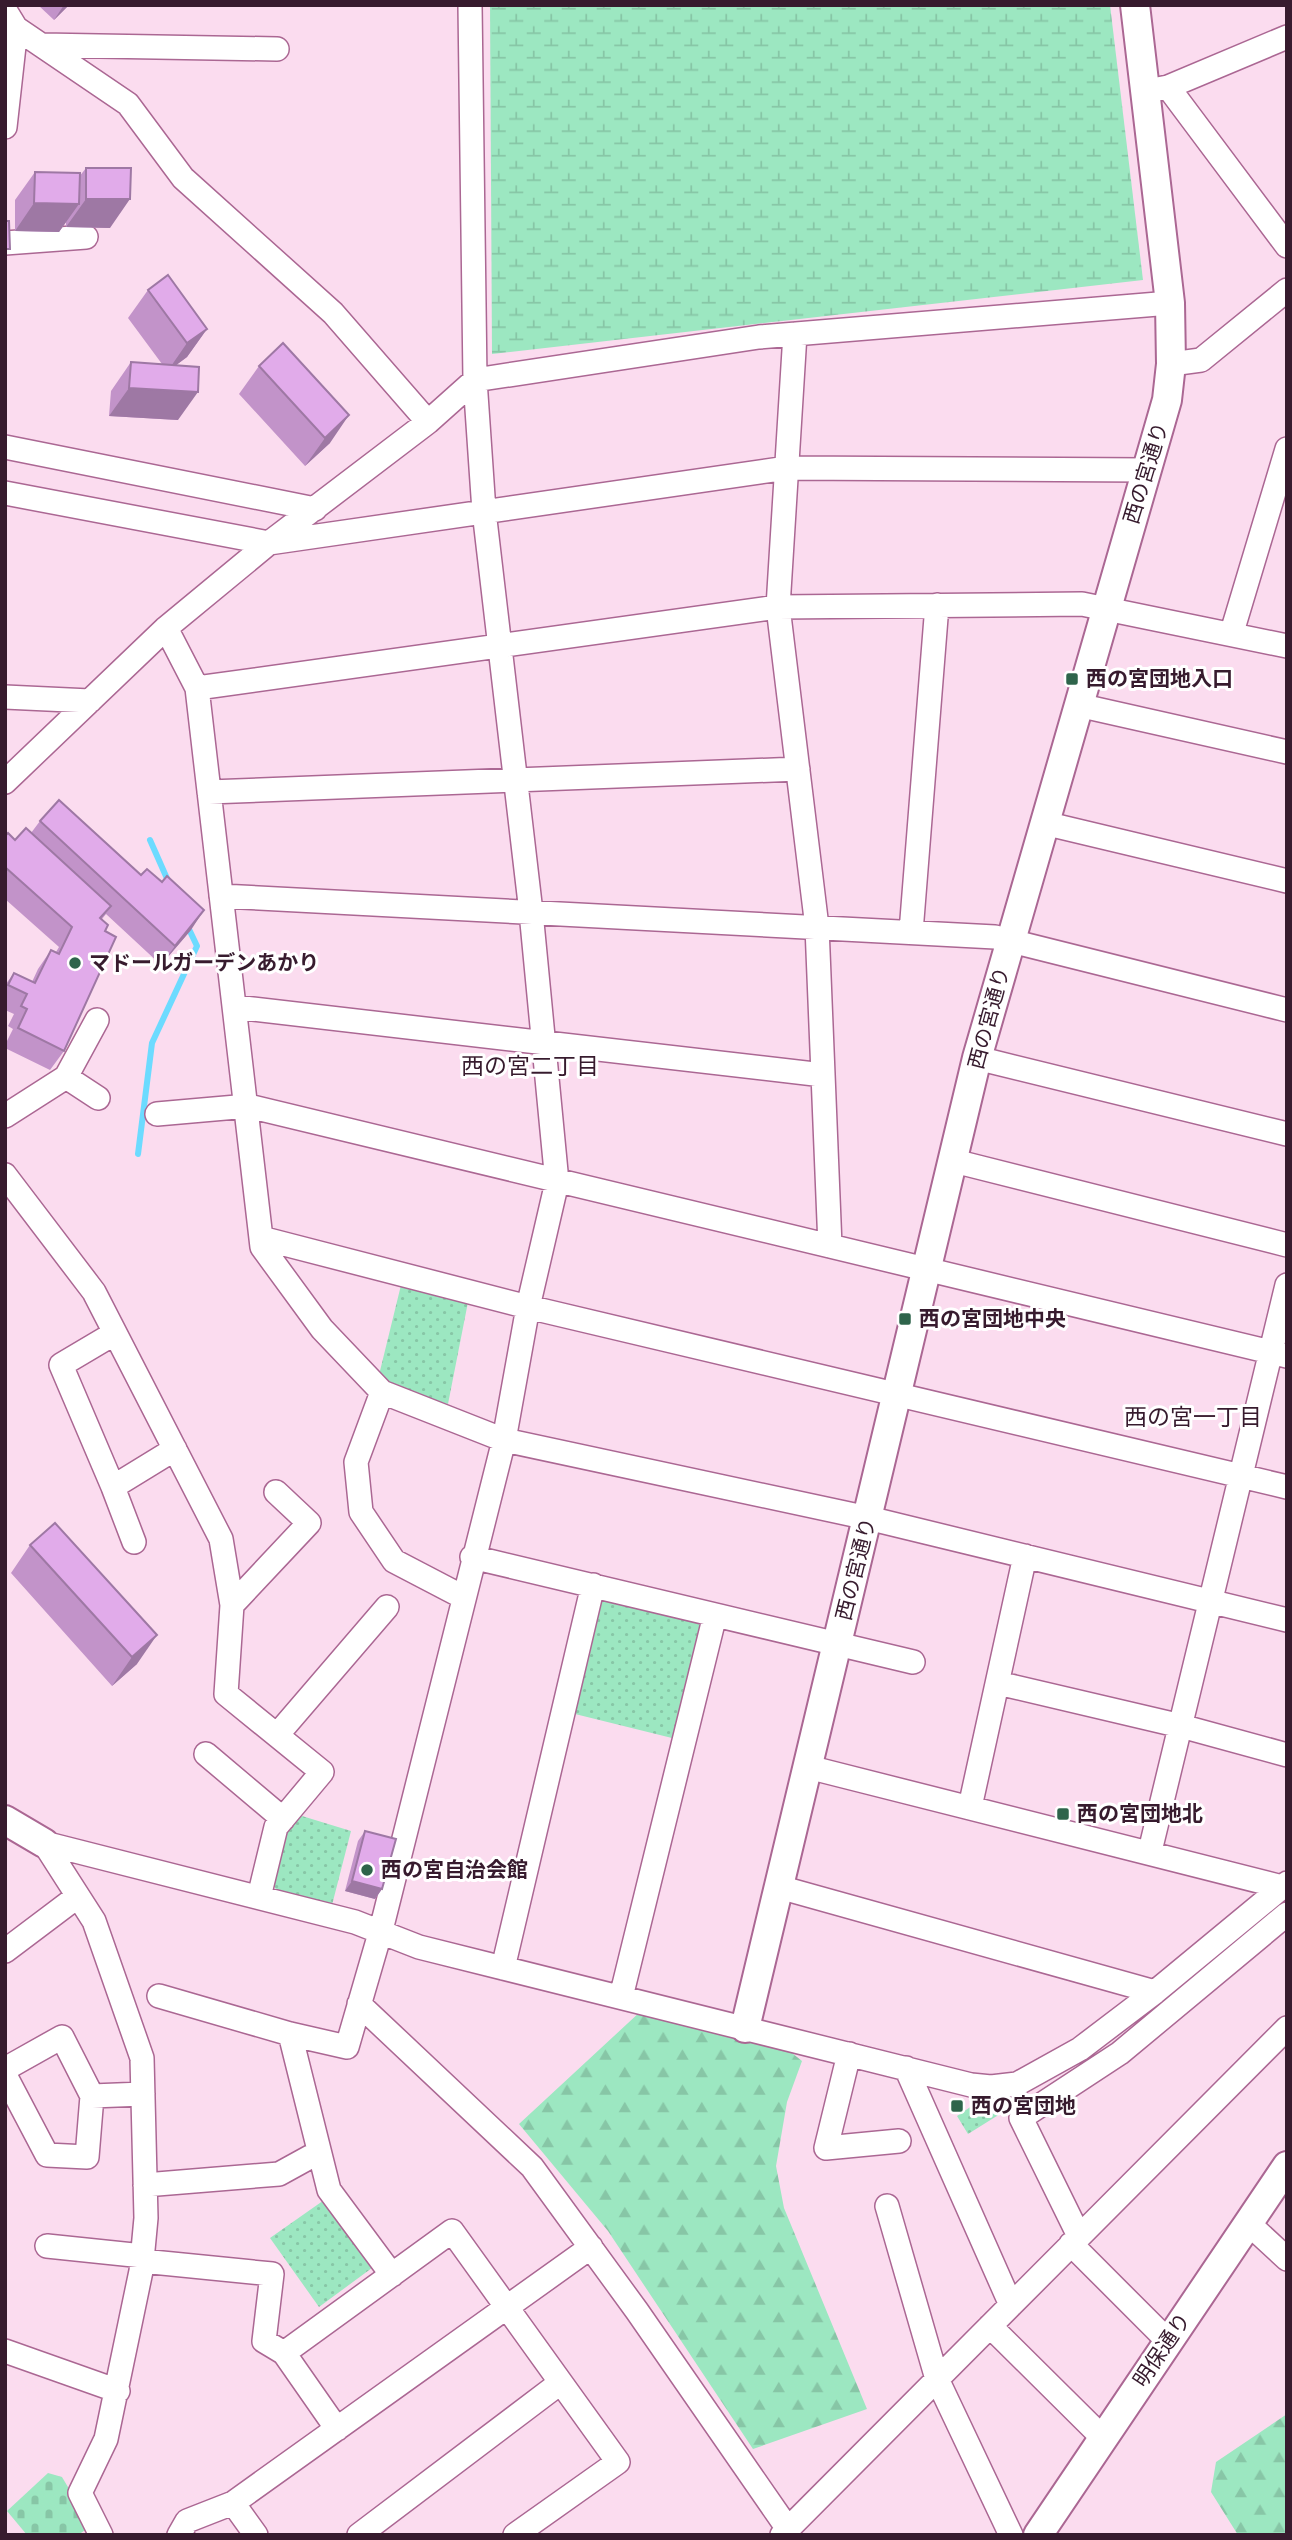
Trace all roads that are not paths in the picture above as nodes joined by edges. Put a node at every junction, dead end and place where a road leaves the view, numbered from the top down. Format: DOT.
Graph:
graph roads {
  1 [pos="470,5"];
  2 [pos="1135,5"];
  3 [pos="11,19"];
  4 [pos="1286,38"];
  5 [pos="41,45"];
  6 [pos="276,50"];
  7 [pos="1157,89"];
  8 [pos="6,90"];
  9 [pos="5,127"];
  10 [pos="86,237"];
  11 [pos="5,243"];
  12 [pos="1287,246"];
  13 [pos="1287,290"];
  14 [pos="1170,303"];
  15 [pos="795,334"];
  16 [pos="1171,364"];
  17 [pos="475,380"];
  18 [pos="428,422"];
  19 [pos="5,447"];
  20 [pos="1287,449"];
  21 [pos="787,468"];
  22 [pos="1146,470"];
  23 [pos="5,493"];
  24 [pos="315,509"];
  25 [pos="484,511"];
  26 [pos="270,543"];
  27 [pos="937,606"];
  28 [pos="778,607"];
  29 [pos="1105,607"];
  30 [pos="166,628"];
  31 [pos="1232,632"];
  32 [pos="499,646"];
  33 [pos="1287,646"];
  34 [pos="197,688"];
  35 [pos="5,697"];
  36 [pos="90,701"];
  37 [pos="1078,705"];
  38 [pos="1287,752"];
  39 [pos="798,769"];
  40 [pos="516,781"];
  41 [pos="5,782"];
  42 [pos="209,793"];
  43 [pos="1044,823"];
  44 [pos="1287,881"];
  45 [pos="221,896"];
  46 [pos="531,912"];
  47 [pos="817,927"];
  48 [pos="911,932"];
  49 [pos="1010,940"];
  50 [pos="235,1007"];
  51 [pos="1287,1010"];
  52 [pos="97,1020"];
  53 [pos="543,1044"];
  54 [pos="977,1058"];
  55 [pos="823,1075"];
  56 [pos="66,1077"];
  57 [pos="98,1098"];
  58 [pos="248,1106"];
  59 [pos="157,1114"];
  60 [pos="5,1116"];
  61 [pos="1287,1134"];
  62 [pos="954,1161"];
  63 [pos="5,1175"];
  64 [pos="557,1182"];
  65 [pos="261,1238"];
  66 [pos="1287,1245"];
  67 [pos="830,1246"];
  68 [pos="928,1270"];
  69 [pos="1287,1285"];
  70 [pos="528,1307"];
  71 [pos="115,1333"];
  72 [pos="1279,1354"];
  73 [pos="382,1392"];
  74 [pos="898,1393"];
  75 [pos="504,1440"];
  76 [pos="175,1449"];
  77 [pos="1242,1476"];
  78 [pos="113,1487"];
  79 [pos="1287,1487"];
  80 [pos="276,1492"];
  81 [pos="868,1518"];
  82 [pos="134,1542"];
  83 [pos="1024,1556"];
  84 [pos="472,1557"];
  85 [pos="593,1585"];
  86 [pos="463,1597"];
  87 [pos="1212,1601"];
  88 [pos="232,1605"];
  89 [pos="387,1607"];
  90 [pos="715,1615"];
  91 [pos="1287,1620"];
  92 [pos="838,1644"];
  93 [pos="913,1662"];
  94 [pos="998,1684"];
  95 [pos="1181,1726"];
  96 [pos="277,1735"];
  97 [pos="206,1754"];
  98 [pos="1287,1755"];
  99 [pos="808,1767"];
  100 [pos="970,1807"];
  101 [pos="283,1819"];
  102 [pos="5,1820"];
  103 [pos="44,1843"];
  104 [pos="1150,1851"];
  105 [pos="1284,1885"];
  106 [pos="779,1887"];
  107 [pos="78,1896"];
  108 [pos="259,1897"];
  109 [pos="1287,1914"];
  110 [pos="381,1930"];
  111 [pos="5,1951"];
  112 [pos="503,1968"];
  113 [pos="1155,1992"];
  114 [pos="159,1996"];
  115 [pos="621,1997"];
  116 [pos="359,2004"];
  117 [pos="745,2028"];
  118 [pos="1287,2028"];
  119 [pos="290,2034"];
  120 [pos="849,2054"];
  121 [pos="906,2068"];
  122 [pos="5,2069"];
  123 [pos="5,2075"];
  124 [pos="143,2094"];
  125 [pos="92,2096"];
  126 [pos="899,2141"];
  127 [pos="319,2152"];
  128 [pos="1287,2166"];
  129 [pos="145,2185"];
  130 [pos="887,2206"];
  131 [pos="1248,2223"];
  132 [pos="1075,2240"];
  133 [pos="47,2246"];
  134 [pos="591,2247"];
  135 [pos="143,2258"];
  136 [pos="1287,2259"];
  137 [pos="392,2275"];
  138 [pos="1011,2305"];
  139 [pos="506,2308"];
  140 [pos="990,2326"];
  141 [pos="1168,2341"];
  142 [pos="5,2351"];
  143 [pos="284,2353"];
  144 [pos="937,2379"];
  145 [pos="561,2383"];
  146 [pos="118,2391"];
  147 [pos="337,2429"];
  148 [pos="1103,2438"];
  149 [pos="233,2503"];
  150 [pos="785,2532"];
  151 [pos="101,2535"];
  152 [pos="179,2535"];
  153 [pos="256,2535"];
  154 [pos="359,2535"];
  155 [pos="515,2535"];
  156 [pos="1011,2535"];
  157 [pos="1038,2535"];
  1 -- 17 [label="street"];
  2 -- 7 [label="street, 西の宮通り"];
  3 -- 5 [label="street"];
  3 -- 8 [label="street"];
  4 -- 7 [label="street"];
  5 -- 6 [label="street"];
  5 -- 18 [label="street"];
  7 -- 12 [label="street"];
  7 -- 14 [label="street, 西の宮通り"];
  8 -- 9 [label="street"];
  10 -- 11 [label="street"];
  13 -- 16 [label="street"];
  14 -- 15 [label="street"];
  14 -- 16 [label="street, 西の宮通り"];
  15 -- 17 [label="street"];
  15 -- 21 [label="street"];
  16 -- 22 [label="street, 西の宮通り"];
  17 -- 18 [label="street"];
  17 -- 25 [label="street"];
  18 -- 24 [label="street"];
  19 -- 24 [label="street"];
  20 -- 31 [label="street"];
  21 -- 22 [label="street"];
  21 -- 25 [label="street"];
  21 -- 28 [label="street"];
  22 -- 29 [label="street, 西の宮通り"];
  23 -- 26 [label="street"];
  24 -- 26 [label="street"];
  25 -- 26 [label="street"];
  25 -- 32 [label="street"];
  26 -- 30 [label="street"];
  27 -- 28 [label="street"];
  27 -- 29 [label="street"];
  27 -- 48 [label="street"];
  28 -- 32 [label="street"];
  28 -- 39 [label="street"];
  29 -- 31 [label="street"];
  29 -- 37 [label="street, 西の宮通り"];
  30 -- 34 [label="street"];
  30 -- 36 [label="street"];
  31 -- 33 [label="street"];
  32 -- 34 [label="street"];
  32 -- 40 [label="street"];
  34 -- 42 [label="street"];
  35 -- 36 [label="street"];
  36 -- 41 [label="street"];
  37 -- 38 [label="street"];
  37 -- 43 [label="street, 西の宮通り"];
  39 -- 40 [label="street"];
  39 -- 47 [label="street"];
  40 -- 42 [label="street"];
  40 -- 46 [label="street"];
  42 -- 45 [label="street"];
  43 -- 44 [label="street"];
  43 -- 49 [label="street, 西の宮通り"];
  45 -- 46 [label="street"];
  45 -- 50 [label="street"];
  46 -- 47 [label="street"];
  46 -- 53 [label="street"];
  47 -- 48 [label="street"];
  47 -- 55 [label="street"];
  48 -- 49 [label="street"];
  49 -- 51 [label="street"];
  49 -- 54 [label="street, 西の宮通り"];
  50 -- 53 [label="street"];
  50 -- 58 [label="street"];
  52 -- 56 [label="street"];
  53 -- 55 [label="street"];
  53 -- 64 [label="street"];
  54 -- 61 [label="street"];
  54 -- 62 [label="street, 西の宮通り"];
  55 -- 67 [label="street"];
  56 -- 57 [label="street"];
  56 -- 60 [label="street"];
  58 -- 59 [label="street"];
  58 -- 64 [label="street"];
  58 -- 65 [label="street"];
  62 -- 66 [label="street"];
  62 -- 68 [label="street, 西の宮通り"];
  63 -- 71 [label="street"];
  64 -- 67 [label="street"];
  64 -- 70 [label="street"];
  65 -- 70 [label="street"];
  65 -- 73 [label="street"];
  67 -- 68 [label="street"];
  68 -- 72 [label="street"];
  68 -- 74 [label="street, 西の宮通り"];
  69 -- 72 [label="street"];
  70 -- 74 [label="street"];
  70 -- 75 [label="street"];
  71 -- 76 [label="street"];
  71 -- 78 [label="street"];
  72 -- 77 [label="street"];
  73 -- 75 [label="street"];
  73 -- 86 [label="street"];
  74 -- 77 [label="street"];
  74 -- 81 [label="street, 西の宮通り"];
  75 -- 81 [label="street"];
  75 -- 84 [label="street"];
  76 -- 78 [label="street"];
  76 -- 88 [label="street"];
  77 -- 79 [label="street"];
  77 -- 87 [label="street"];
  78 -- 82 [label="street"];
  80 -- 88 [label="street"];
  81 -- 83 [label="street"];
  81 -- 92 [label="street, 西の宮通り"];
  83 -- 87 [label="street"];
  83 -- 94 [label="street"];
  84 -- 85 [label="street"];
  84 -- 86 [label="street"];
  85 -- 90 [label="street"];
  85 -- 112 [label="street"];
  86 -- 110 [label="street"];
  87 -- 91 [label="street"];
  87 -- 95 [label="street"];
  88 -- 96 [label="street"];
  89 -- 96 [label="street"];
  90 -- 92 [label="street"];
  90 -- 115 [label="street"];
  92 -- 93 [label="street"];
  92 -- 99 [label="street, 西の宮通り"];
  94 -- 95 [label="street"];
  94 -- 100 [label="street"];
  95 -- 98 [label="street"];
  95 -- 104 [label="street"];
  96 -- 101 [label="street"];
  97 -- 101 [label="street"];
  99 -- 100 [label="street"];
  99 -- 106 [label="street, 西の宮通り"];
  100 -- 104 [label="street"];
  101 -- 108 [label="street"];
  102 -- 103 [label="street"];
  103 -- 107 [label="street"];
  103 -- 108 [label="street"];
  104 -- 105 [label="street"];
  105 -- 113 [label="street"];
  106 -- 113 [label="street"];
  106 -- 117 [label="street, 西の宮通り"];
  107 -- 111 [label="street"];
  107 -- 124 [label="street"];
  108 -- 110 [label="street"];
  109 -- 132 [label="street"];
  110 -- 112 [label="street"];
  110 -- 116 [label="street"];
  112 -- 115 [label="street"];
  113 -- 121 [label="street"];
  114 -- 119 [label="street"];
  115 -- 117 [label="street"];
  116 -- 119 [label="street"];
  116 -- 134 [label="street"];
  117 -- 120 [label="street"];
  118 -- 132 [label="street"];
  119 -- 127 [label="street"];
  120 -- 121 [label="street"];
  120 -- 126 [label="street"];
  121 -- 138 [label="street"];
  122 -- 125 [label="street"];
  123 -- 125 [label="street"];
  124 -- 125 [label="street"];
  124 -- 129 [label="street"];
  127 -- 129 [label="street"];
  127 -- 137 [label="street"];
  128 -- 131 [label="street, 明保通り"];
  129 -- 135 [label="street"];
  130 -- 144 [label="street"];
  131 -- 136 [label="street"];
  131 -- 141 [label="street, 明保通り"];
  132 -- 138 [label="street"];
  132 -- 141 [label="street"];
  133 -- 135 [label="street"];
  134 -- 139 [label="street"];
  134 -- 150 [label="street"];
  135 -- 143 [label="street"];
  135 -- 146 [label="street"];
  137 -- 139 [label="street"];
  137 -- 143 [label="street"];
  138 -- 140 [label="street"];
  139 -- 145 [label="street"];
  139 -- 147 [label="street"];
  140 -- 144 [label="street"];
  140 -- 148 [label="street"];
  141 -- 148 [label="street, 明保通り"];
  142 -- 146 [label="street"];
  143 -- 147 [label="street"];
  144 -- 150 [label="street"];
  144 -- 156 [label="street"];
  145 -- 154 [label="street"];
  145 -- 155 [label="street"];
  146 -- 151 [label="street"];
  147 -- 149 [label="street"];
  148 -- 157 [label="street, 明保通り"];
  149 -- 152 [label="street"];
  149 -- 153 [label="street"];
}
